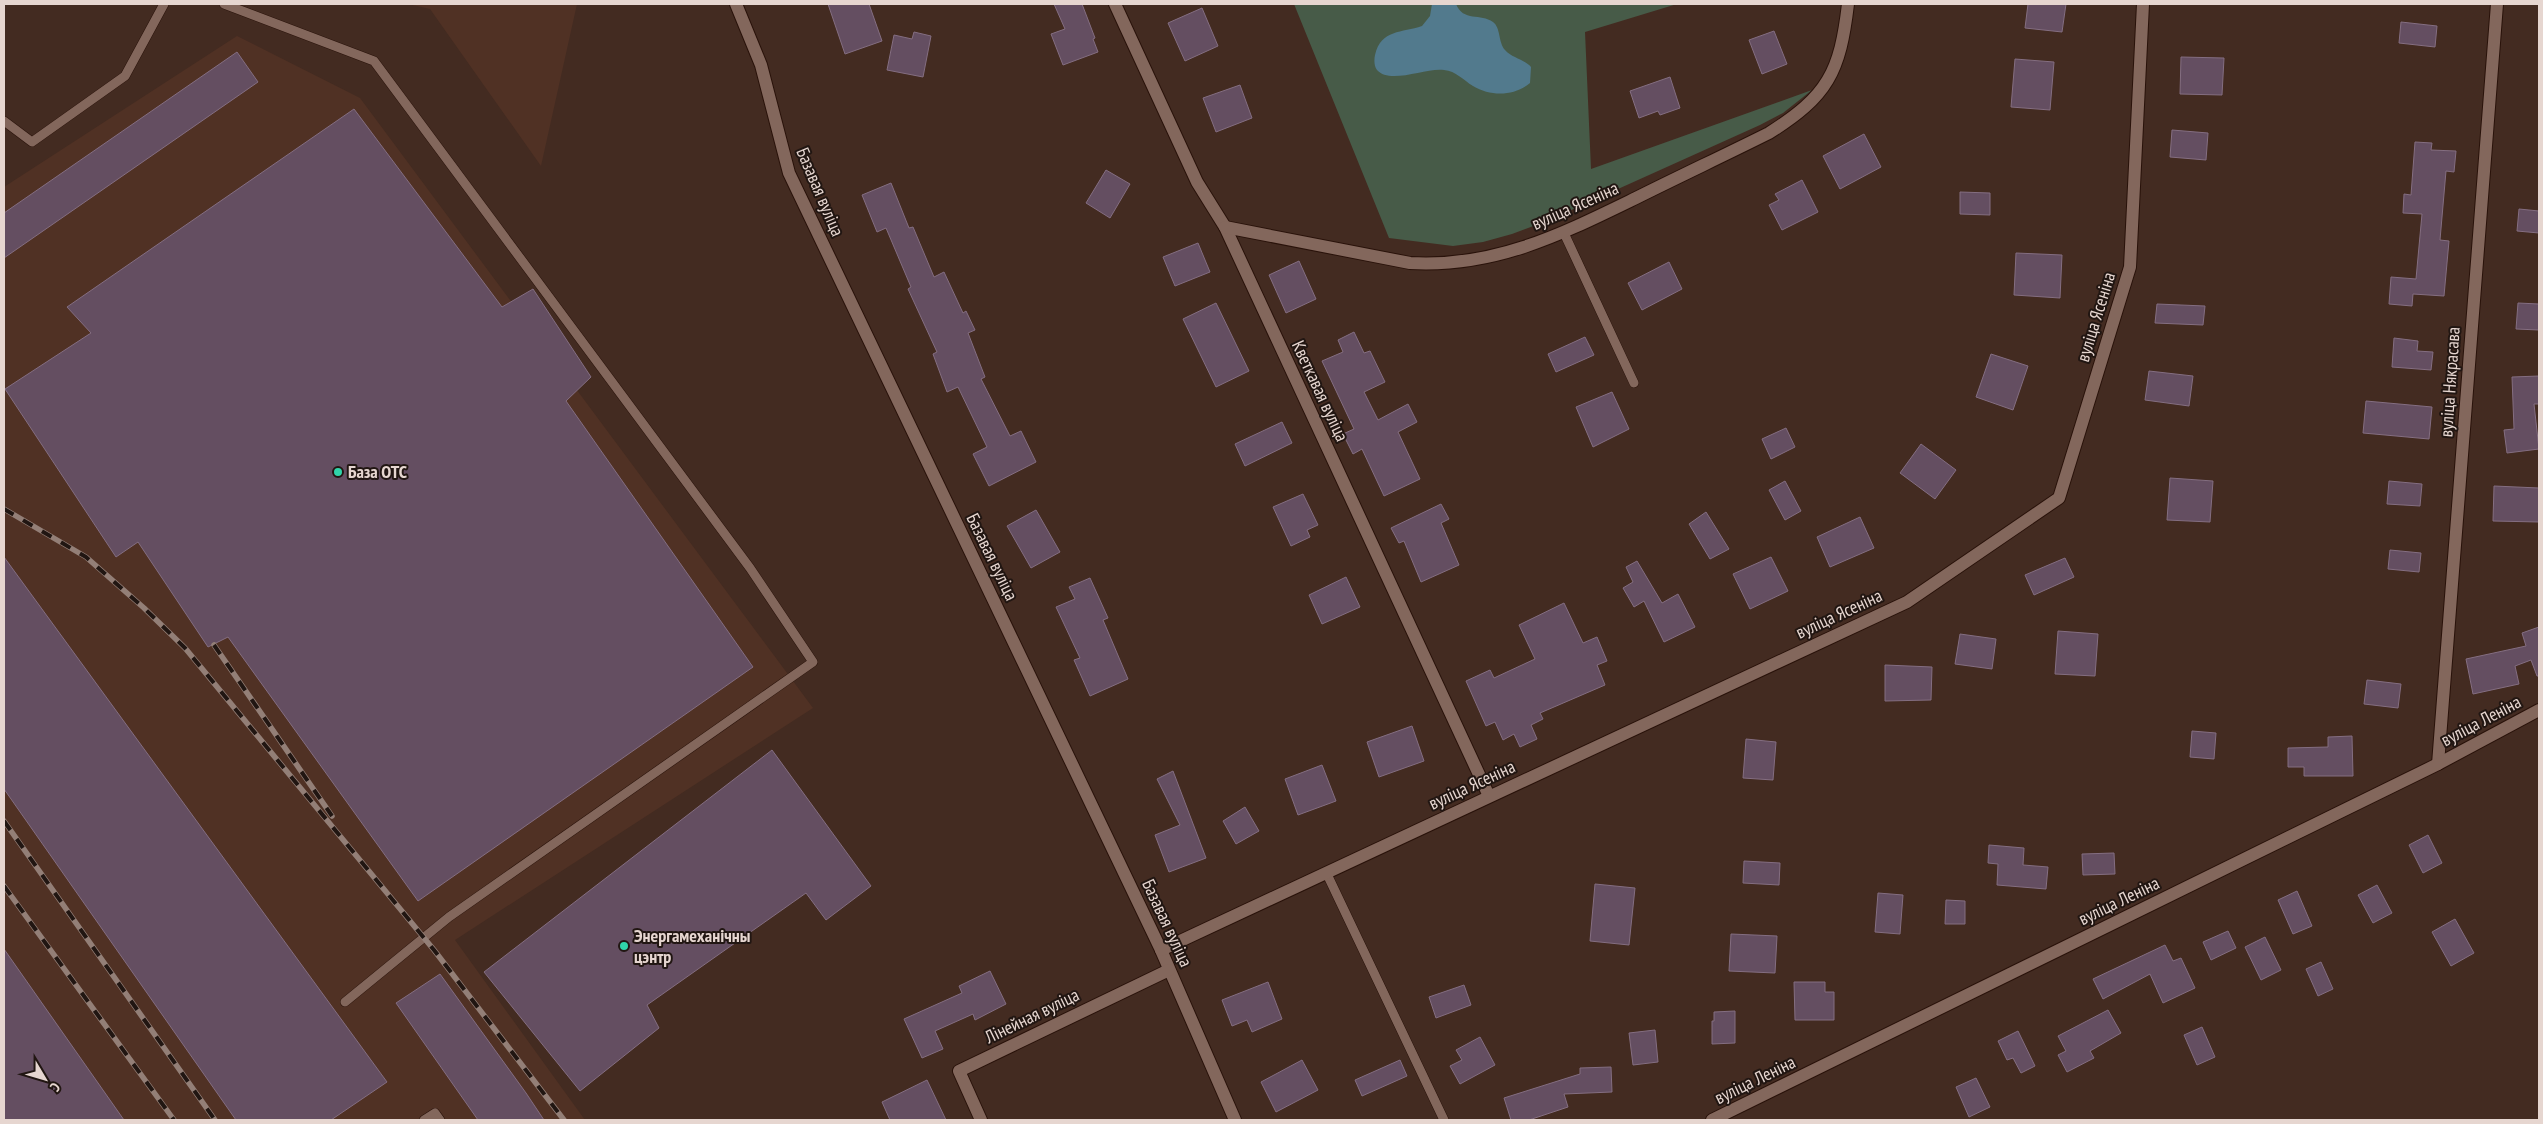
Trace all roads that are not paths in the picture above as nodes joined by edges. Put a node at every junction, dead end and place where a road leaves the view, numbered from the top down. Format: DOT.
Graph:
graph roads {
  1 [pos="164,4"];
  2 [pos="224,4"];
  3 [pos="736,4"];
  4 [pos="1115,4"];
  5 [pos="1848,4"];
  6 [pos="2143,4"];
  7 [pos="2497,4"];
  8 [pos="4,121"];
  9 [pos="1225,226"];
  10 [pos="1564,233"];
  11 [pos="1634,383"];
  12 [pos="2539,710"];
  13 [pos="2438,764"];
  14 [pos="1489,796"];
  15 [pos="1326,872"];
  16 [pos="1160,950"];
  17 [pos="1169,970"];
  18 [pos="345,1002"];
  19 [pos="424,1120"];
  20 [pos="440,1120"];
  21 [pos="981,1120"];
  22 [pos="1234,1120"];
  23 [pos="1444,1120"];
  24 [pos="1712,1120"];
  1 -- 8 [label="lane"];
  2 -- 18 [label="lane"];
  3 -- 16 [label="street, Базавая вуліца"];
  4 -- 9 [label="street, Кветкавая вуліца"];
  5 -- 10 [label="street, вуліца Ясеніна"];
  6 -- 14 [label="street, вуліца Ясеніна"];
  7 -- 13 [label="street, вуліца Някрасава"];
  9 -- 10 [label="street, вуліца Ясеніна"];
  9 -- 14 [label="street, Кветкавая вуліца"];
  10 -- 11 [label="lane"];
  12 -- 13 [label="street, вуліца Леніна"];
  13 -- 24 [label="street, вуліца Леніна"];
  14 -- 15 [label="street, вуліца Ясеніна"];
  15 -- 16 [label="street, вуліца Ясеніна"];
  15 -- 23 [label="lane"];
  16 -- 17 [label="street, Базавая вуліца"];
  17 -- 21 [label="street, Лінейная вуліца"];
  17 -- 22 [label="street, Базавая вуліца"];
  19 -- 20 [label="lane"];
}
